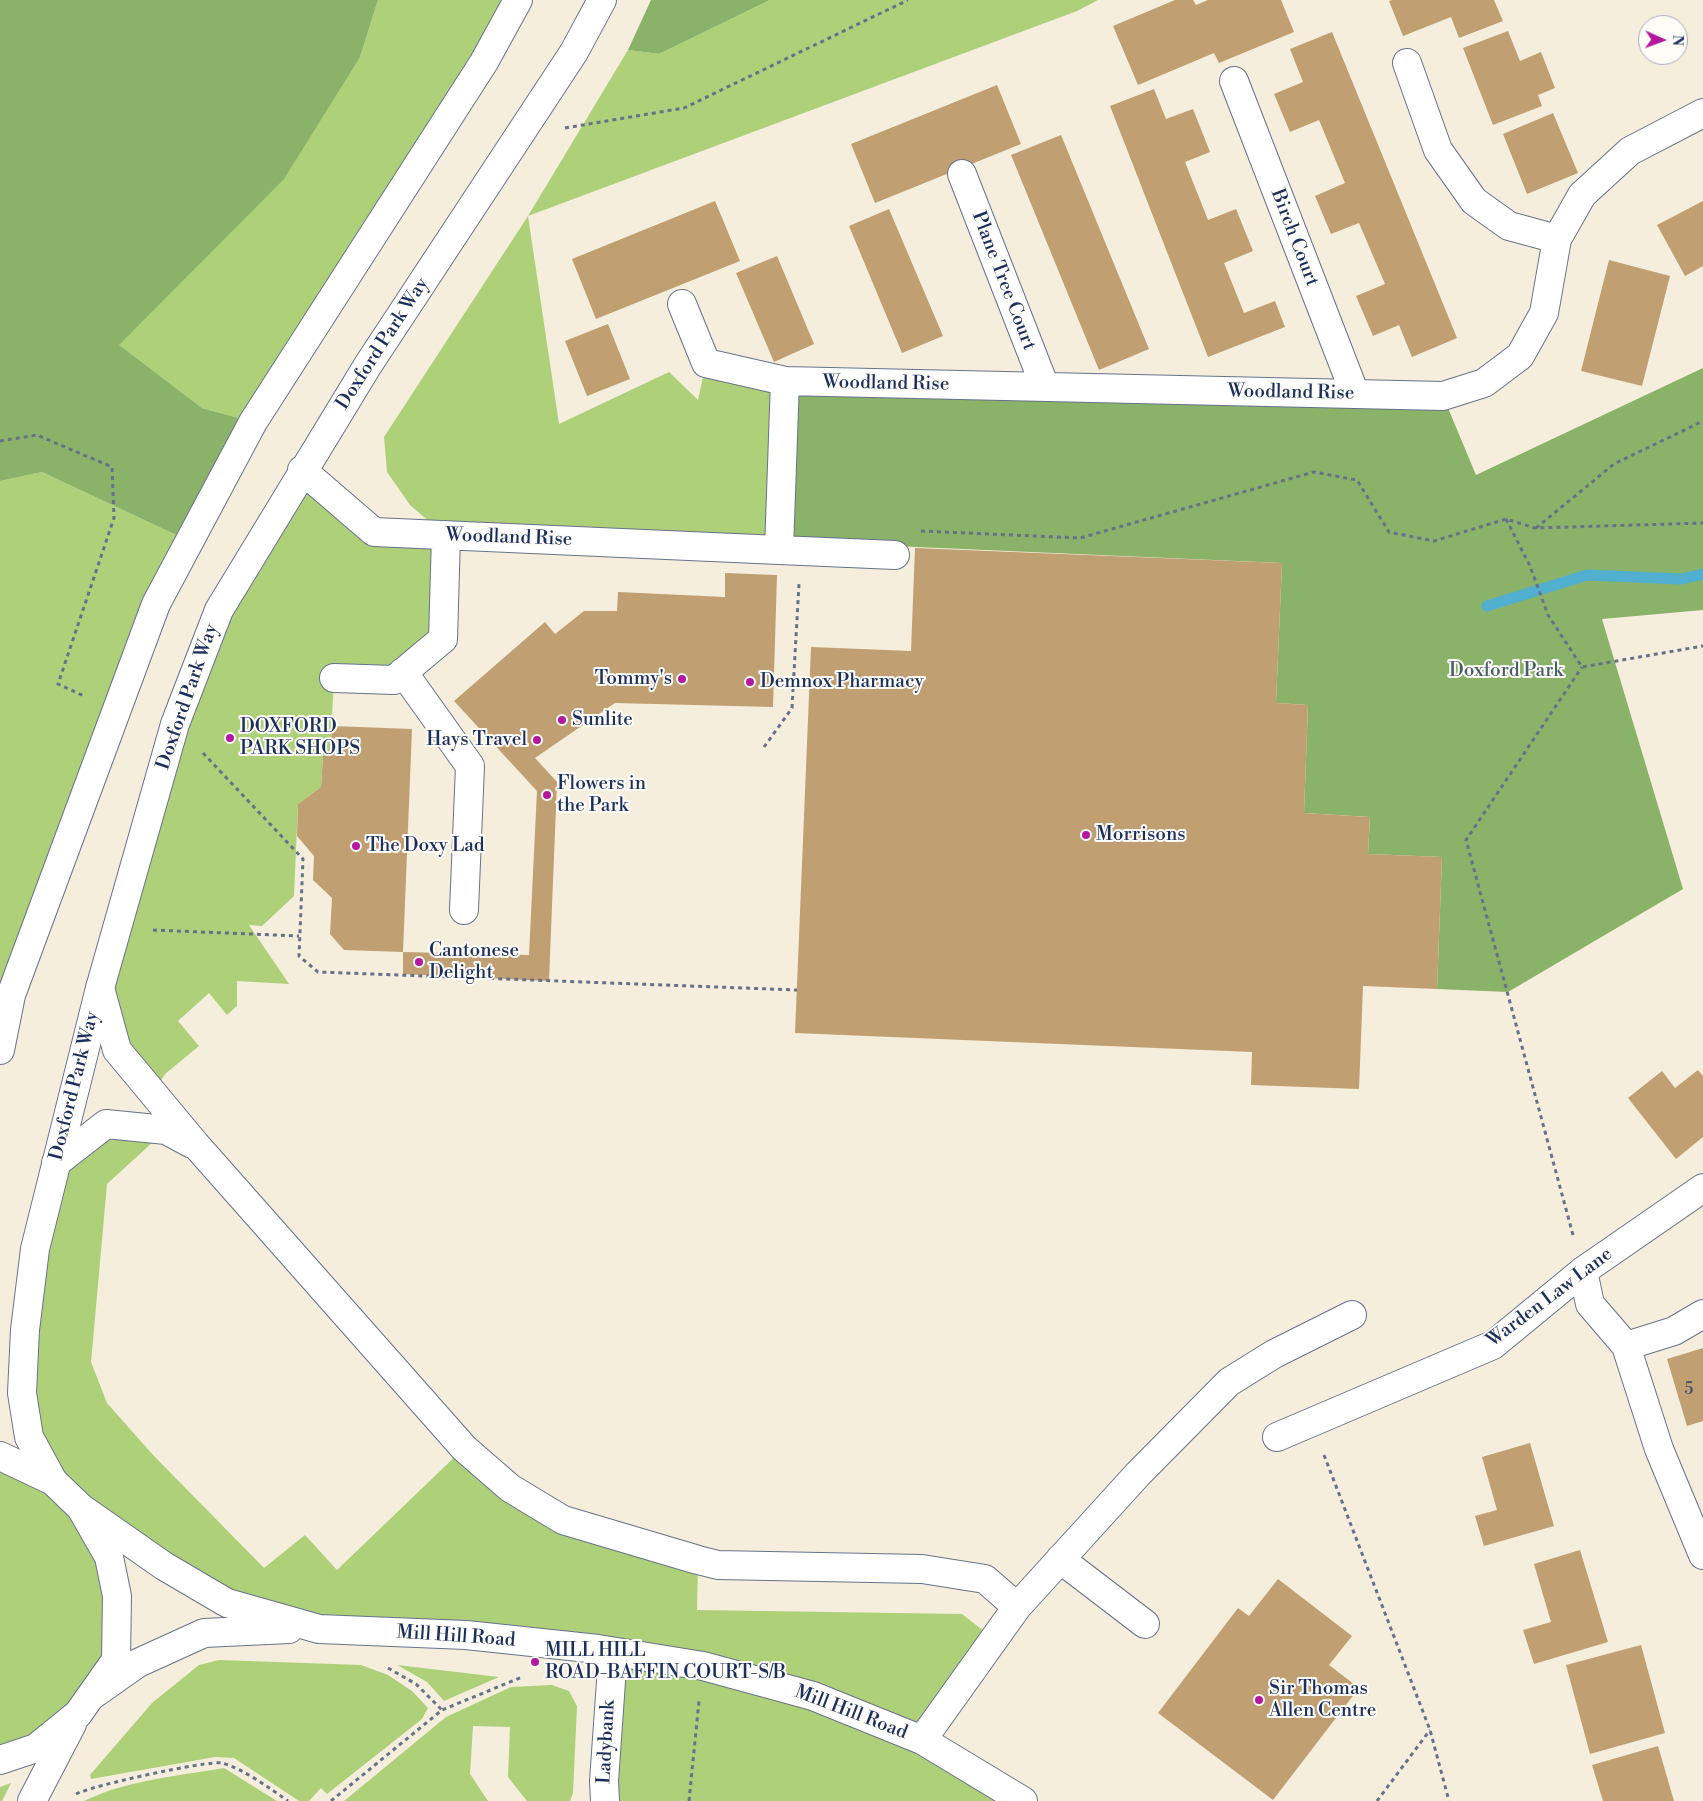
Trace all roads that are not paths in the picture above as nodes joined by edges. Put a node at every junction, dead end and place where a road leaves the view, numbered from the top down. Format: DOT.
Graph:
graph roads {
  1 [pos="518,0"];
  2 [pos="602,0"];
  3 [pos="1407,63"];
  4 [pos="1234,82"];
  5 [pos="1703,113"];
  6 [pos="962,174"];
  7 [pos="1557,239"];
  8 [pos="682,304"];
  9 [pos="785,381"];
  10 [pos="1045,387"];
  11 [pos="1354,394"];
  12 [pos="302,470"];
  13 [pos="446,536"];
  14 [pos="779,550"];
  15 [pos="895,555"];
  16 [pos="403,672"];
  17 [pos="334,678"];
  18 [pos="464,910"];
  19 [pos="100,988"];
  20 [pos="0,1050"];
  21 [pos="196,1145"];
  22 [pos="56,1163"];
  23 [pos="1703,1188"];
  24 [pos="1583,1271"];
  25 [pos="1703,1314"];
  26 [pos="1352,1315"];
  27 [pos="1626,1346"];
  28 [pos="1277,1437"];
  29 [pos="0,1456"];
  30 [pos="53,1482"];
  31 [pos="81,1508"];
  32 [pos="1703,1555"];
  33 [pos="1060,1559"];
  34 [pos="1016,1607"];
  35 [pos="1145,1624"];
  36 [pos="308,1628"];
  37 [pos="613,1653"];
  38 [pos="84,1706"];
  39 [pos="922,1740"];
  40 [pos="0,1760"];
  41 [pos="32,1801"];
  42 [pos="605,1801"];
  43 [pos="1023,1801"];
  1 -- 20 [label="street"];
  2 -- 12 [label="street, Doxford Park Way"];
  3 -- 7 [label="street"];
  4 -- 11 [label="street, Birch Court"];
  5 -- 7 [label="street, Woodland Rise"];
  6 -- 10 [label="street, Plane Tree Court"];
  7 -- 11 [label="street, Woodland Rise"];
  8 -- 9 [label="street, Woodland Rise"];
  9 -- 10 [label="street, Woodland Rise"];
  9 -- 14 [label="street"];
  10 -- 11 [label="street, Woodland Rise"];
  12 -- 13 [label="street, Woodland Rise"];
  12 -- 19 [label="street, Doxford Park Way"];
  13 -- 14 [label="street, Woodland Rise"];
  13 -- 16 [label="street"];
  14 -- 15 [label="street, Woodland Rise"];
  16 -- 17 [label="street"];
  16 -- 18 [label="street"];
  19 -- 21 [label="street"];
  19 -- 22 [label="street, Doxford Park Way"];
  21 -- 22 [label="street"];
  21 -- 34 [label="street"];
  22 -- 30 [label="street, Doxford Park Way"];
  23 -- 24 [label="street, Warden Law Lane"];
  24 -- 27 [label="street"];
  24 -- 28 [label="street, Warden Law Lane"];
  25 -- 27 [label="street"];
  26 -- 33 [label="street"];
  27 -- 32 [label="street"];
  29 -- 30 [label="street, Doxford Park Way"];
  30 -- 31 [label="street, Doxford Park Way"];
  31 -- 36 [label="street, Mill Hill Road"];
  31 -- 38 [label="street, Doxford Park Way"];
  33 -- 34 [label="street"];
  33 -- 35 [label="street"];
  34 -- 39 [label="street"];
  36 -- 37 [label="street, Mill Hill Road"];
  36 -- 38 [label="street, Mill Hill Road"];
  37 -- 39 [label="street, Mill Hill Road"];
  37 -- 42 [label="street, Ladybank"];
  38 -- 40 [label="street, Doxford Park Way"];
  38 -- 41 [label="street, Doxford Park Way"];
  39 -- 43 [label="street, Mill Hill Road"];
}
